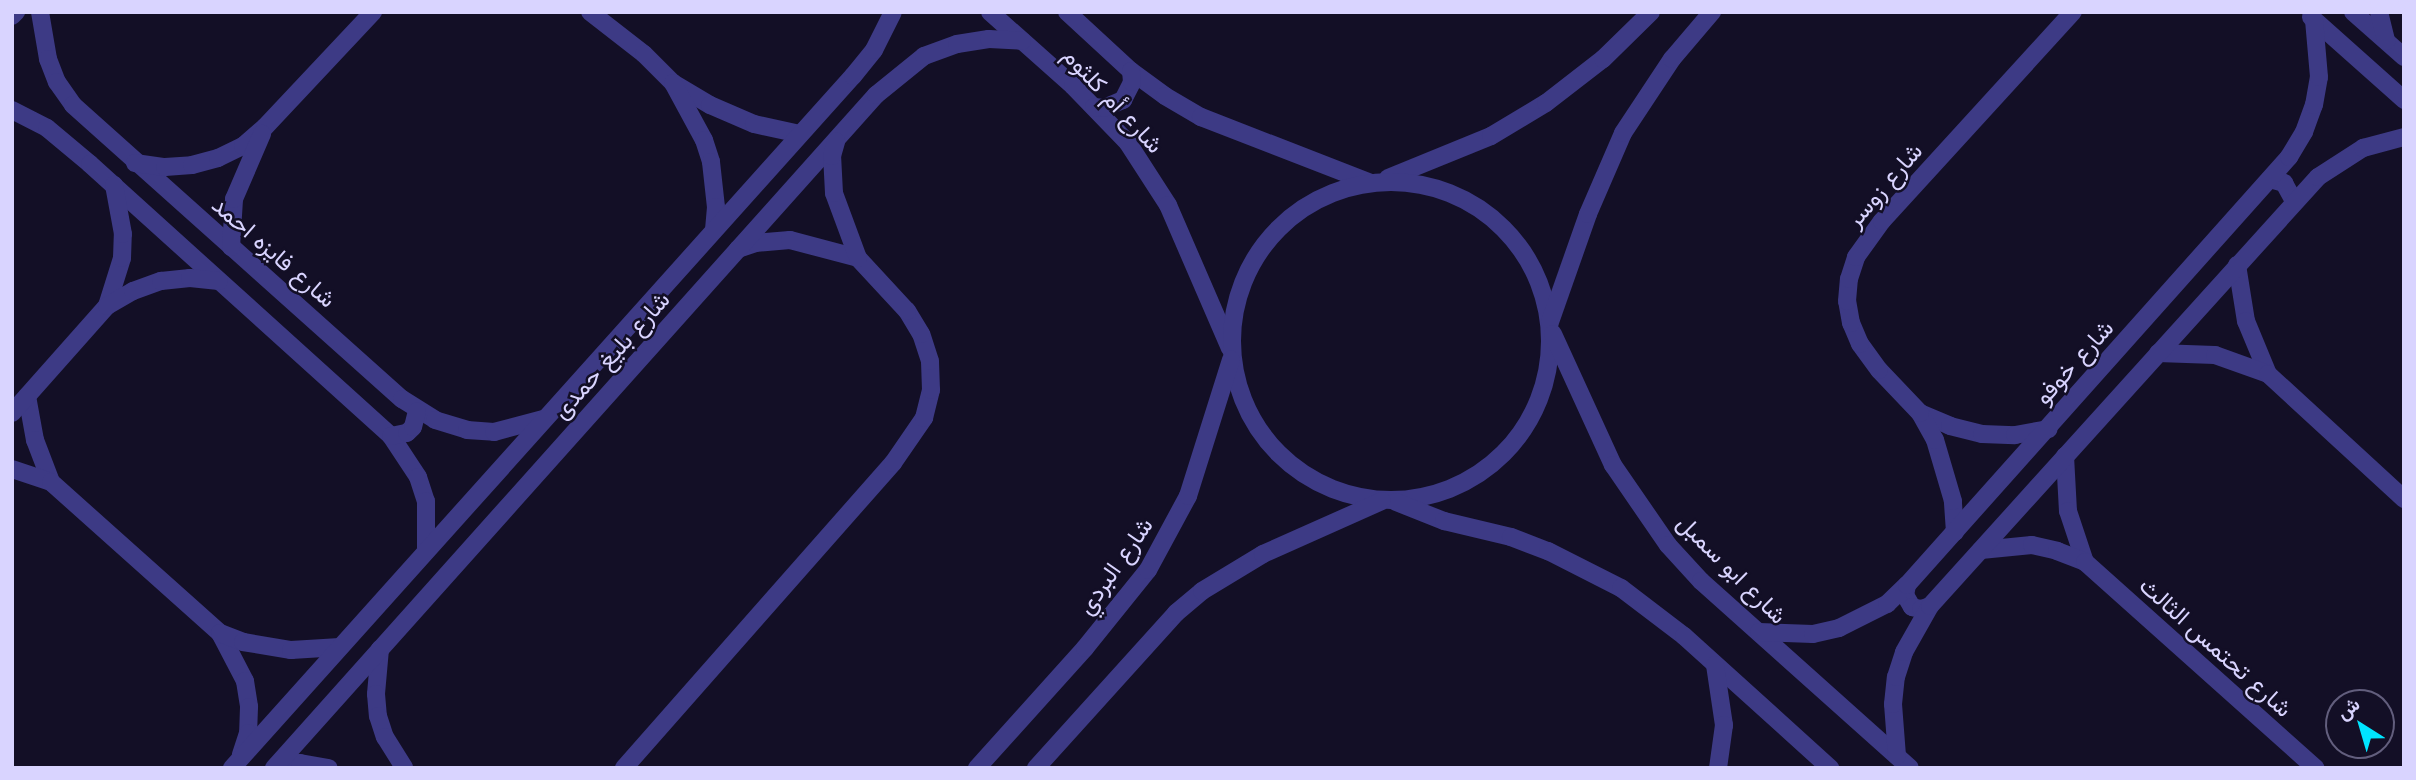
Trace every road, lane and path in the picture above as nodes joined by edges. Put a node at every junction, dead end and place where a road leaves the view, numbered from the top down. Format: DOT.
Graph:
graph roads {
  1 [pos="40,12"];
  2 [pos="373,12"];
  3 [pos="590,12"];
  4 [pos="893,12"];
  5 [pos="990,12"];
  6 [pos="1067,12"];
  7 [pos="1651,12"];
  8 [pos="1712,12"];
  9 [pos="2073,12"];
  10 [pos="2353,12"];
  11 [pos="2379,12"];
  12 [pos="2310,16"];
  13 [pos="1022,41"];
  14 [pos="2386,41"];
  15 [pos="2404,57"];
  16 [pos="1131,71"];
  17 [pos="853,76"];
  18 [pos="673,83"];
  19 [pos="876,95"];
  20 [pos="2404,100"];
  21 [pos="1094,107"];
  22 [pos="12,110"];
  23 [pos="265,127"];
  24 [pos="800,134"];
  25 [pos="2404,136"];
  26 [pos="837,139"];
  27 [pos="111,141"];
  28 [pos="135,163"];
  29 [pos="90,164"];
  30 [pos="2270,179"];
  31 [pos="1375,182"];
  32 [pos="114,185"];
  33 [pos="2294,201"];
  34 [pos="714,230"];
  35 [pos="231,247"];
  36 [pos="738,249"];
  37 [pos="858,258"];
  38 [pos="2237,265"];
  39 [pos="219,281"];
  40 [pos="107,306"];
  41 [pos="1551,326"];
  42 [pos="2158,353"];
  43 [pos="1232,354"];
  44 [pos="589,370"];
  45 [pos="2268,374"];
  46 [pos="612,390"];
  47 [pos="27,396"];
  48 [pos="417,411"];
  49 [pos="12,413"];
  50 [pos="1920,413"];
  51 [pos="546,418"];
  52 [pos="2048,429"];
  53 [pos="391,436"];
  54 [pos="2065,457"];
  55 [pos="12,469"];
  56 [pos="51,482"];
  57 [pos="2404,499"];
  58 [pos="1388,501"];
  59 [pos="1955,532"];
  60 [pos="1981,550"];
  61 [pos="426,551"];
  62 [pos="2085,562"];
  63 [pos="1907,585"];
  64 [pos="1930,606"];
  65 [pos="1759,632"];
  66 [pos="219,633"];
  67 [pos="340,647"];
  68 [pos="380,649"];
  69 [pos="1715,665"];
  70 [pos="1903,762"];
  71 [pos="236,763"];
  72 [pos="275,766"];
  73 [pos="329,768"];
  74 [pos="404,768"];
  75 [pos="624,768"];
  76 [pos="976,768"];
  77 [pos="1036,768"];
  78 [pos="1718,768"];
  79 [pos="1830,768"];
  80 [pos="2315,768"];
  1 -- 27 [label="street, شارع فايزه احمد"];
  2 -- 23 [label="street"];
  3 -- 18 [label="street"];
  4 -- 17 [label="street, شارع بليغ حمدى"];
  5 -- 13 [label="street, شارع أم كلثوم"];
  6 -- 16 [label="street, شارع أم كلثوم"];
  7 -- 31 [label="street"];
  8 -- 41 [label="street"];
  9 -- 50 [label="street, شارع زوسر"];
  10 -- 14 [label="street"];
  11 -- 14 [label="street"];
  12 -- 20 [label="street"];
  12 -- 30 [label="street, شارع خوفو"];
  13 -- 19 [label="street, شارع بليغ حمدى"];
  13 -- 21 [label="street, شارع أم كلثوم"];
  14 -- 15 [label="street"];
  16 -- 21 [label="street"];
  16 -- 31 [label="street, شارع أم كلثوم"];
  17 -- 19 [label="street"];
  17 -- 24 [label="street, شارع بليغ حمدى"];
  18 -- 24 [label="street"];
  18 -- 34 [label="street"];
  19 -- 26 [label="street, شارع بليغ حمدى"];
  21 -- 43 [label="street, شارع أم كلثوم"];
  22 -- 29 [label="street"];
  23 -- 28 [label="street"];
  23 -- 35 [label="street"];
  24 -- 34 [label="street, شارع بليغ حمدى"];
  25 -- 33 [label="street"];
  26 -- 36 [label="street, شارع بليغ حمدى"];
  26 -- 37 [label="street"];
  27 -- 28 [label="street, شارع فايزه احمد"];
  27 -- 29 [label="street"];
  28 -- 35 [label="street, شارع فايزه احمد"];
  29 -- 32 [label="street"];
  30 -- 33 [label="street"];
  30 -- 52 [label="street, شارع خوفو"];
  31 -- 41 [label="street"];
  31 -- 43 [label="street"];
  32 -- 39 [label="street"];
  32 -- 40 [label="street"];
  33 -- 38 [label="street"];
  34 -- 44 [label="street, شارع بليغ حمدى"];
  35 -- 48 [label="street, شارع فايزه احمد"];
  36 -- 37 [label="street"];
  36 -- 46 [label="street, شارع بليغ حمدى"];
  37 -- 75 [label="street"];
  38 -- 42 [label="street"];
  38 -- 45 [label="street"];
  39 -- 40 [label="street"];
  39 -- 53 [label="street"];
  40 -- 47 [label="street"];
  41 -- 58 [label="street"];
  41 -- 65 [label="street, شارع ابو سمبل"];
  42 -- 45 [label="street"];
  42 -- 54 [label="street"];
  43 -- 58 [label="street"];
  43 -- 76 [label="street, شارع البردي"];
  44 -- 46 [label="street"];
  44 -- 51 [label="street, شارع بليغ حمدى"];
  45 -- 57 [label="street"];
  46 -- 68 [label="street, شارع بليغ حمدى"];
  47 -- 49 [label="street"];
  47 -- 56 [label="street"];
  48 -- 51 [label="street, شارع فايزه احمد"];
  48 -- 53 [label="street"];
  50 -- 52 [label="street, شارع زوسر"];
  50 -- 59 [label="street, شارع زوسر"];
  51 -- 61 [label="street, شارع بليغ حمدى"];
  52 -- 59 [label="street, شارع خوفو"];
  53 -- 61 [label="street"];
  54 -- 60 [label="street"];
  54 -- 62 [label="street, شارع تحتمس الثالث"];
  55 -- 56 [label="street"];
  56 -- 66 [label="street"];
  58 -- 69 [label="street"];
  58 -- 77 [label="street"];
  59 -- 63 [label="street, شارع خوفو"];
  60 -- 62 [label="street, شارع تحتمس الثالث"];
  60 -- 64 [label="street"];
  61 -- 67 [label="street, شارع بليغ حمدى"];
  62 -- 80 [label="street, شارع تحتمس الثالث"];
  63 -- 64 [label="street"];
  63 -- 65 [label="street, شارع خوفو"];
  64 -- 70 [label="street"];
  65 -- 70 [label="street, شارع ابو سمبل"];
  66 -- 67 [label="street"];
  66 -- 71 [label="street"];
  67 -- 71 [label="street, شارع بليغ حمدى"];
  68 -- 72 [label="street, شارع بليغ حمدى"];
  68 -- 74 [label="street"];
  69 -- 78 [label="street"];
  69 -- 79 [label="street"];
  72 -- 73 [label="street"];
}
